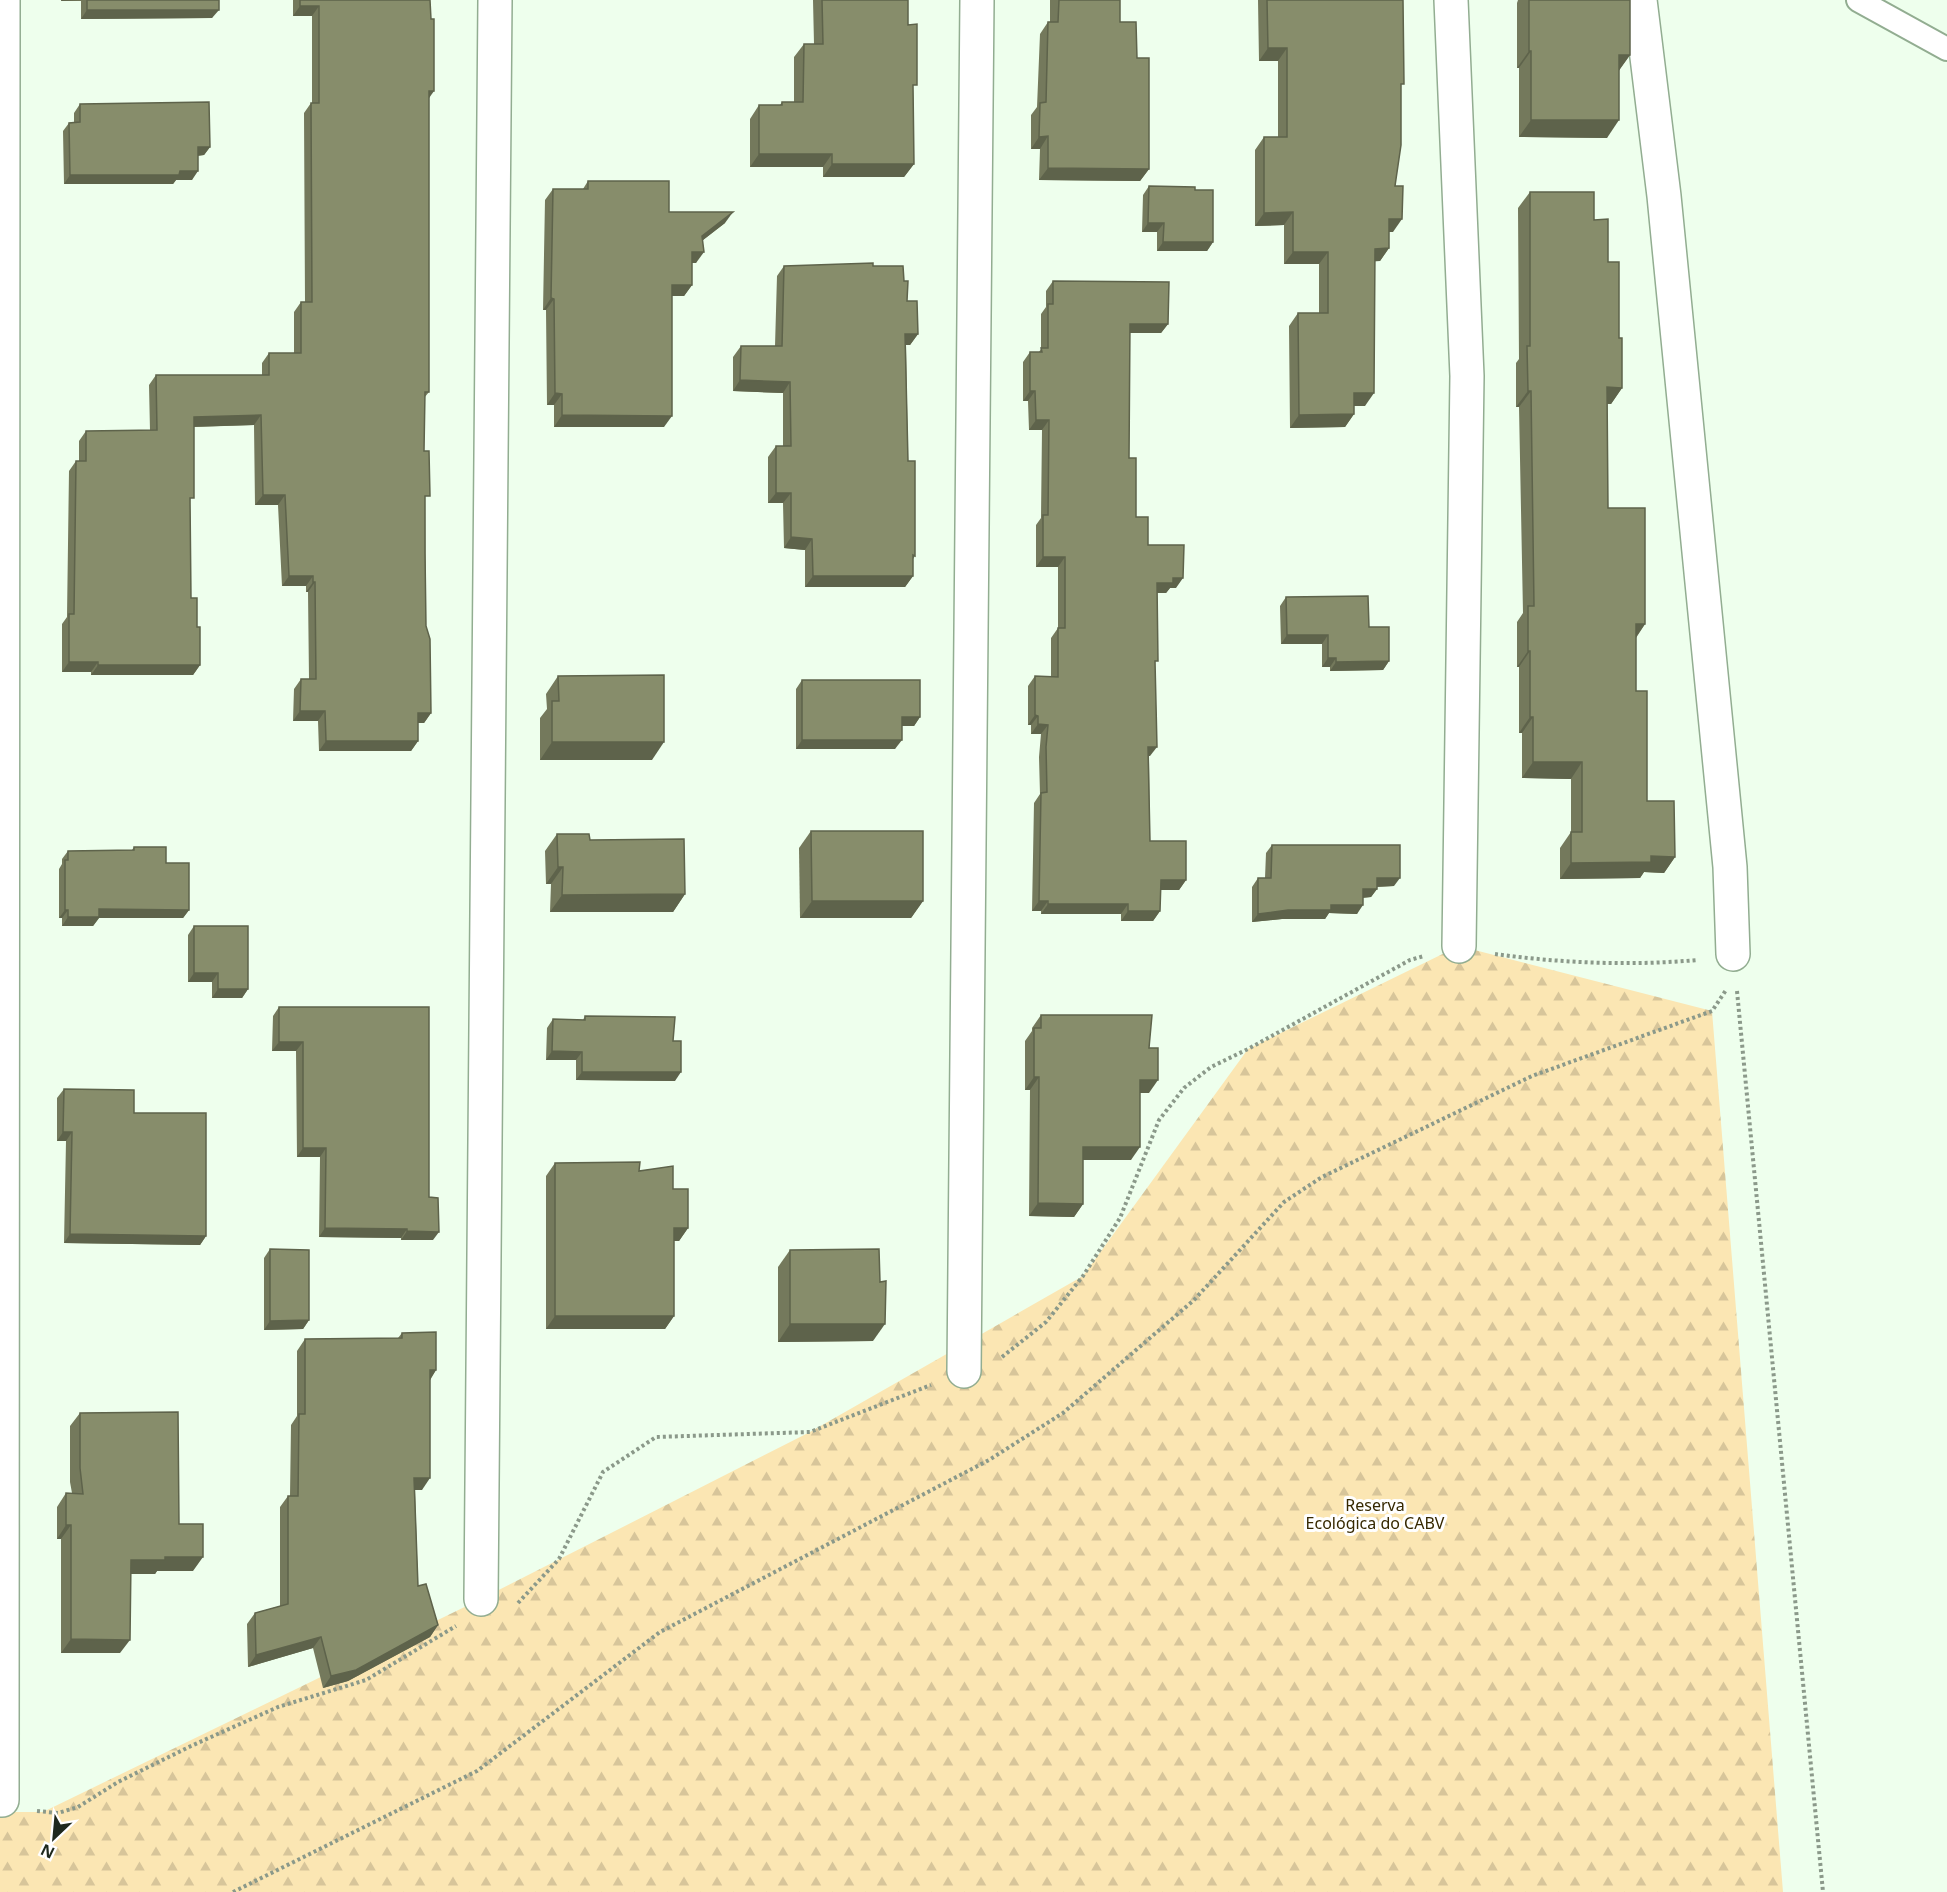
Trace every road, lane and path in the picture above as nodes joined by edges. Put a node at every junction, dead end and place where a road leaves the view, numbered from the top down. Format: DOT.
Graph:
graph roads {
  1 [pos="3,0"];
  2 [pos="495,0"];
  3 [pos="977,0"];
  4 [pos="1451,0"];
  5 [pos="1640,0"];
  6 [pos="1858,0"];
  7 [pos="1947,49"];
  8 [pos="1459,946"];
  9 [pos="1733,954"];
  10 [pos="964,1371"];
  11 [pos="481,1599"];
  12 [pos="2,1800"];
  13 [pos="233,1892"];
  14 [pos="1823,1892"];
  1 -- 12 [label="street"];
  2 -- 11 [label="street"];
  3 -- 10 [label="street"];
  4 -- 8 [label="street"];
  5 -- 9 [label="street"];
  6 -- 7 [label="lane"];
  8 -- 9 [label="path"];
  8 -- 10 [label="path"];
  9 -- 13 [label="path"];
  9 -- 14 [label="path"];
  10 -- 11 [label="path"];
  11 -- 12 [label="path"];
}
